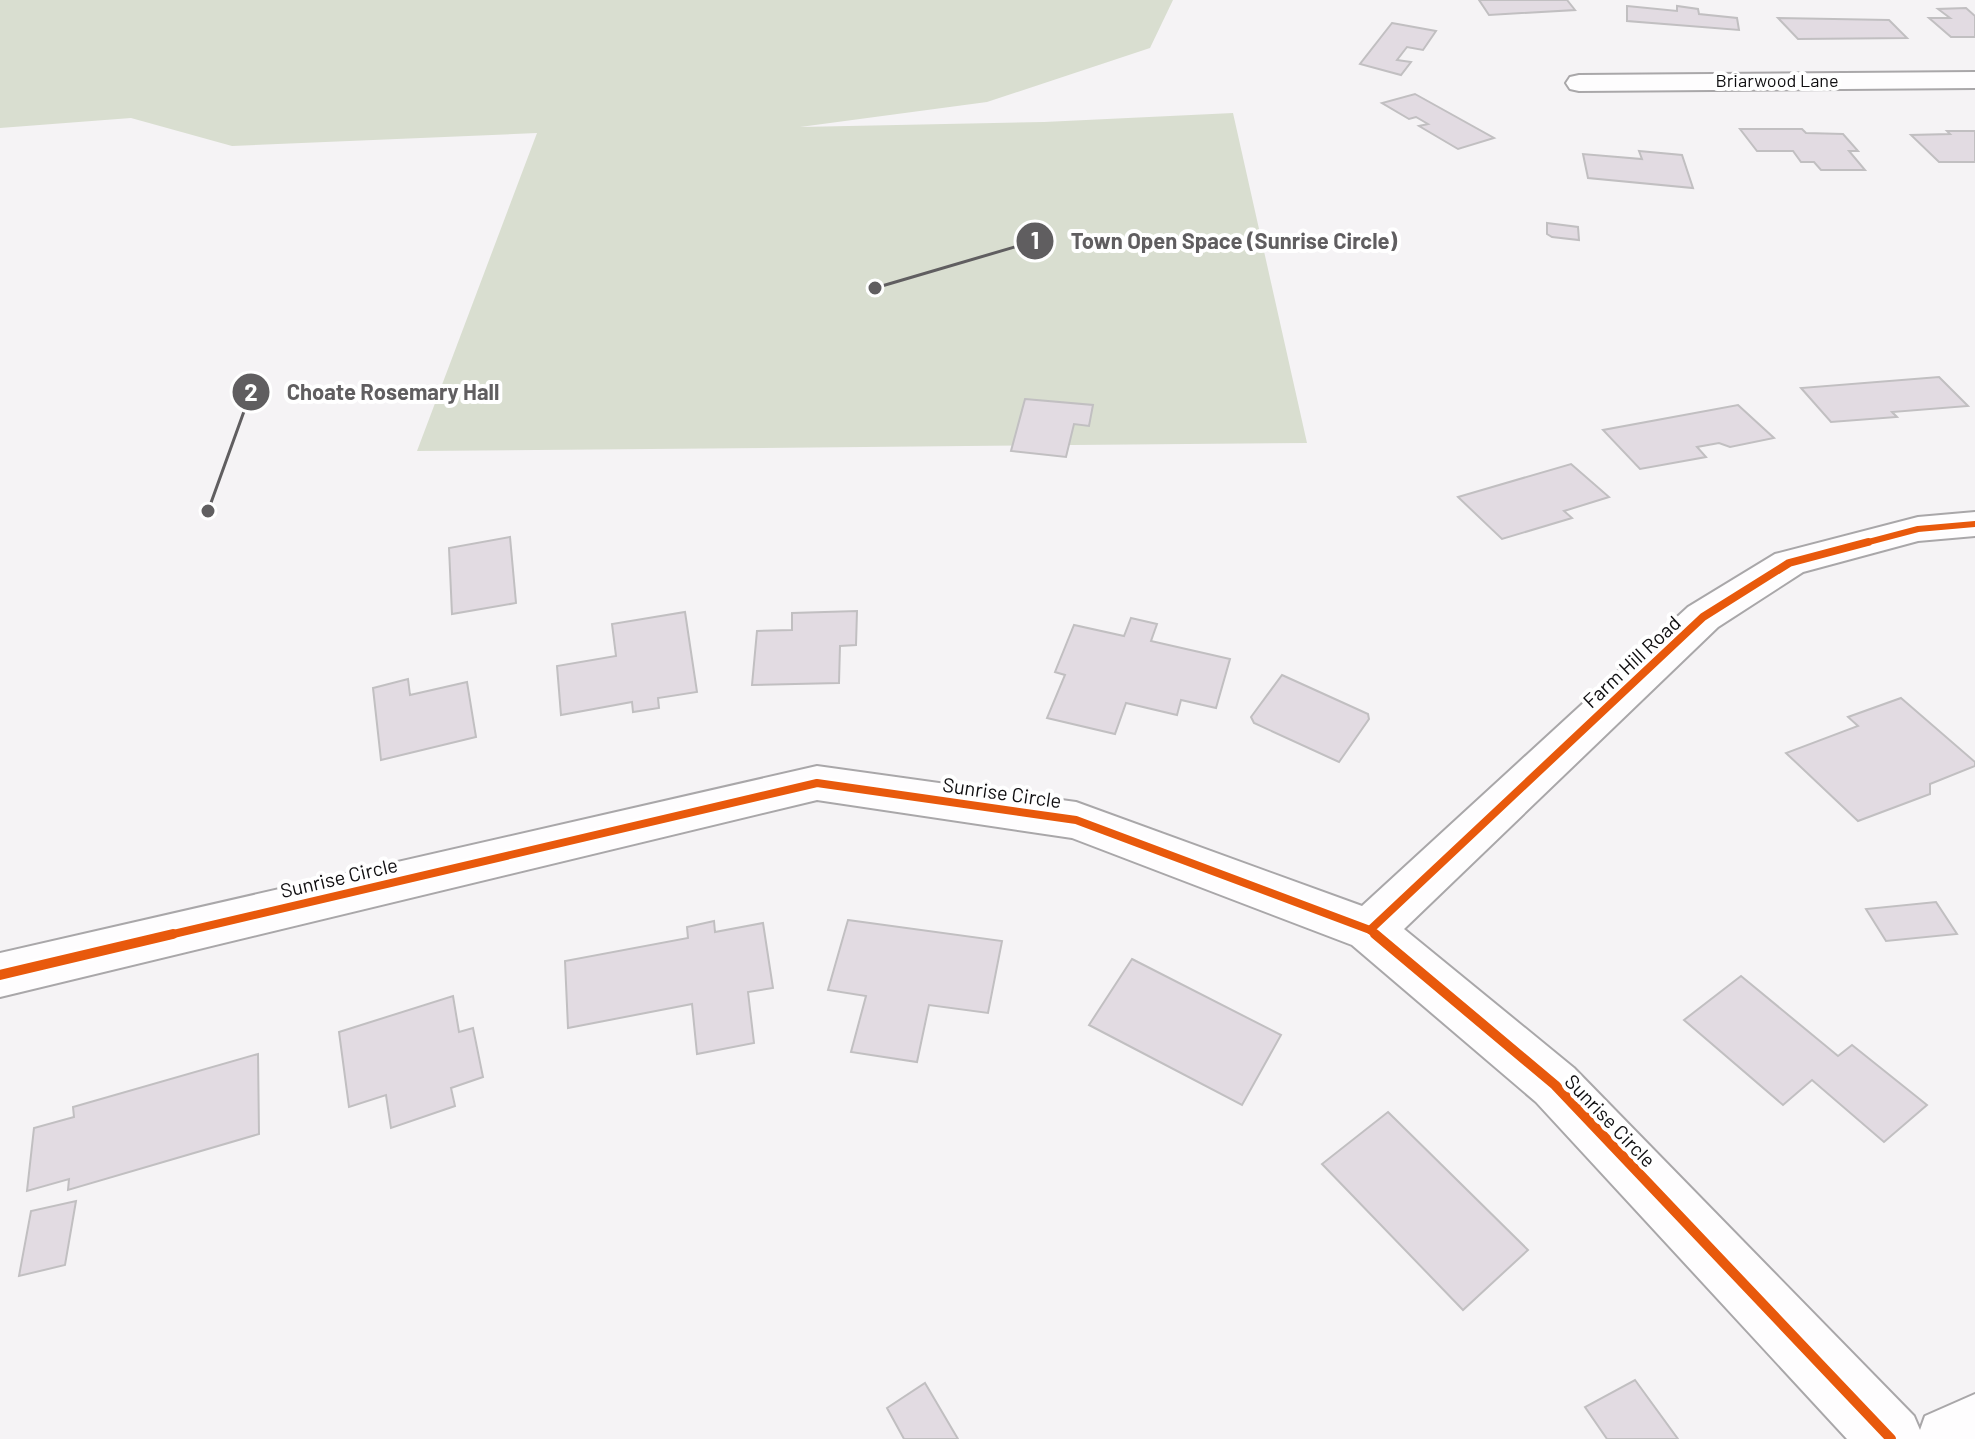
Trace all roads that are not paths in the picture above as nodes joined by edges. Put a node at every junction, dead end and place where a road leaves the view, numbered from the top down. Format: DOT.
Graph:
graph roads {
  1 [pos="1975,80"];
  2 [pos="1579,83"];
  3 [pos="1975,524"];
  4 [pos="1370,930"];
  5 [pos="0,975"];
  6 [pos="1975,1426"];
  7 [pos="1891,1439"];
  8 [pos="1948,1439"];
  1 -- 2 [label="street, Briarwood Lane"];
  3 -- 4 [label="street, Farm Hill Road"];
  4 -- 5 [label="street, Sunrise Circle"];
  4 -- 7 [label="street, Sunrise Circle"];
  6 -- 8 [label="street"];
}
